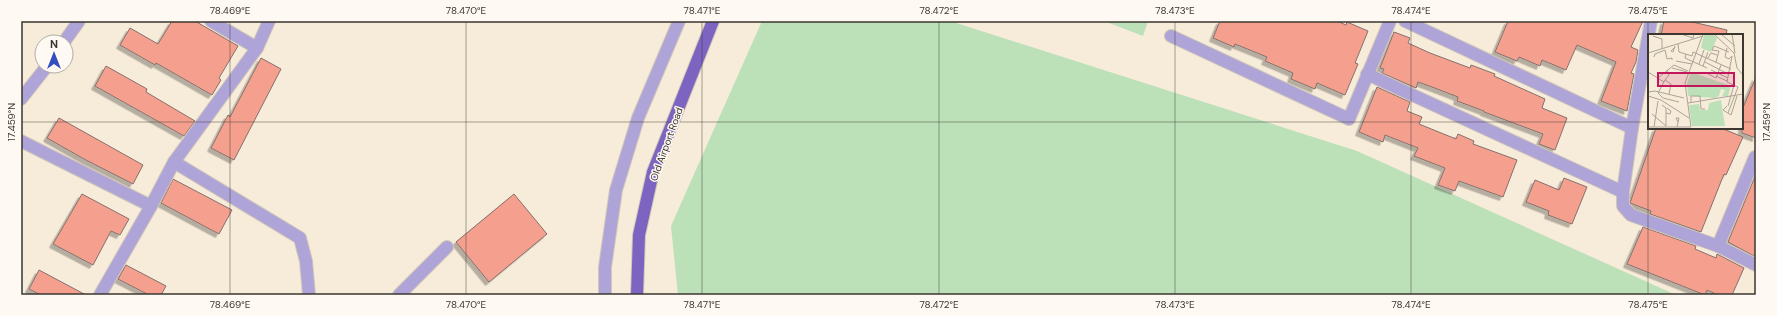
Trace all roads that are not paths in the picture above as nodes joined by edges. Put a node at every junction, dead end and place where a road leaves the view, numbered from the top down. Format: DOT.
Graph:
graph roads {
  1 [pos="79,21"];
  2 [pos="211,21"];
  3 [pos="269,21"];
  4 [pos="679,21"];
  5 [pos="713,21"];
  6 [pos="1390,21"];
  7 [pos="1406,21"];
  8 [pos="1650,21"];
  9 [pos="70,34"];
  10 [pos="1649,34"];
  11 [pos="1171,36"];
  12 [pos="1648,43"];
  13 [pos="256,48"];
  14 [pos="1646,65"];
  15 [pos="41,74"];
  16 [pos="1367,74"];
  17 [pos="21,99"];
  18 [pos="1632,128"];
  19 [pos="21,142"];
  20 [pos="1755,157"];
  21 [pos="174,162"];
  22 [pos="1623,192"];
  23 [pos="151,206"];
  24 [pos="1718,246"];
  25 [pos="446,247"];
  26 [pos="1756,265"];
  27 [pos="100,295"];
  28 [pos="309,295"];
  29 [pos="399,295"];
  30 [pos="605,295"];
  31 [pos="637,295"];
  1 -- 9 [label="street"];
  2 -- 13 [label="street"];
  3 -- 13 [label="street"];
  4 -- 30 [label="street"];
  5 -- 31 [label="main road, Old Airport Road"];
  6 -- 16 [label="street"];
  7 -- 18 [label="street"];
  8 -- 10 [label="street"];
  11 -- 16 [label="street"];
  12 -- 14 [label="street"];
  13 -- 21 [label="street"];
  14 -- 18 [label="street"];
  15 -- 17 [label="street"];
  16 -- 22 [label="street"];
  18 -- 22 [label="street"];
  19 -- 23 [label="street"];
  20 -- 24 [label="street"];
  21 -- 23 [label="street"];
  21 -- 28 [label="street"];
  22 -- 24 [label="street"];
  23 -- 27 [label="street"];
  24 -- 26 [label="street"];
  25 -- 29 [label="street"];
}
